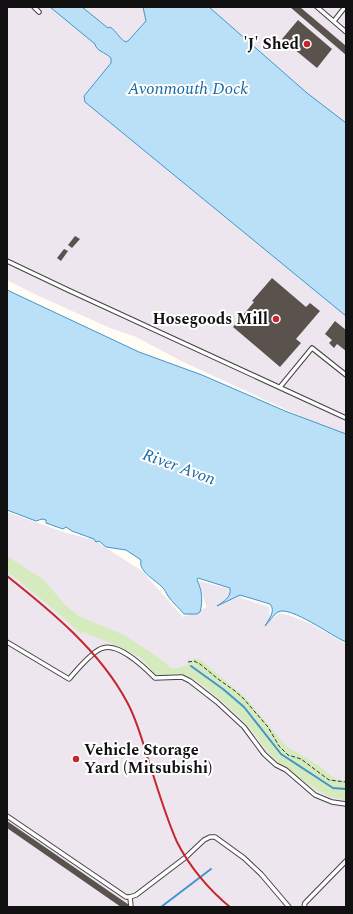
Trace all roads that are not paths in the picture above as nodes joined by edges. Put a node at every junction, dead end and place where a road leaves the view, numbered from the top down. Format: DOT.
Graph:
graph roads {
  1 [pos="34,7"];
  2 [pos="317,7"];
  3 [pos="345,7"];
  4 [pos="40,12"];
  5 [pos="334,21"];
  6 [pos="346,32"];
  7 [pos="7,261"];
  8 [pos="346,375"];
  9 [pos="280,387"];
  10 [pos="346,418"];
  11 [pos="7,642"];
  12 [pos="346,804"];
  13 [pos="7,816"];
  14 [pos="346,861"];
  15 [pos="130,897"];
  16 [pos="131,907"];
  17 [pos="289,907"];
  18 [pos="304,907"];
  1 -- 4 [label="lane"];
  2 -- 5 [label="lane"];
  3 -- 5 [label="lane"];
  5 -- 6 [label="lane"];
  7 -- 9 [label="lane"];
  8 -- 9 [label="lane"];
  9 -- 10 [label="lane"];
  11 -- 12 [label="lane"];
  13 -- 15 [label="lane"];
  14 -- 18 [label="lane"];
  15 -- 16 [label="lane"];
  15 -- 17 [label="lane"];
}
